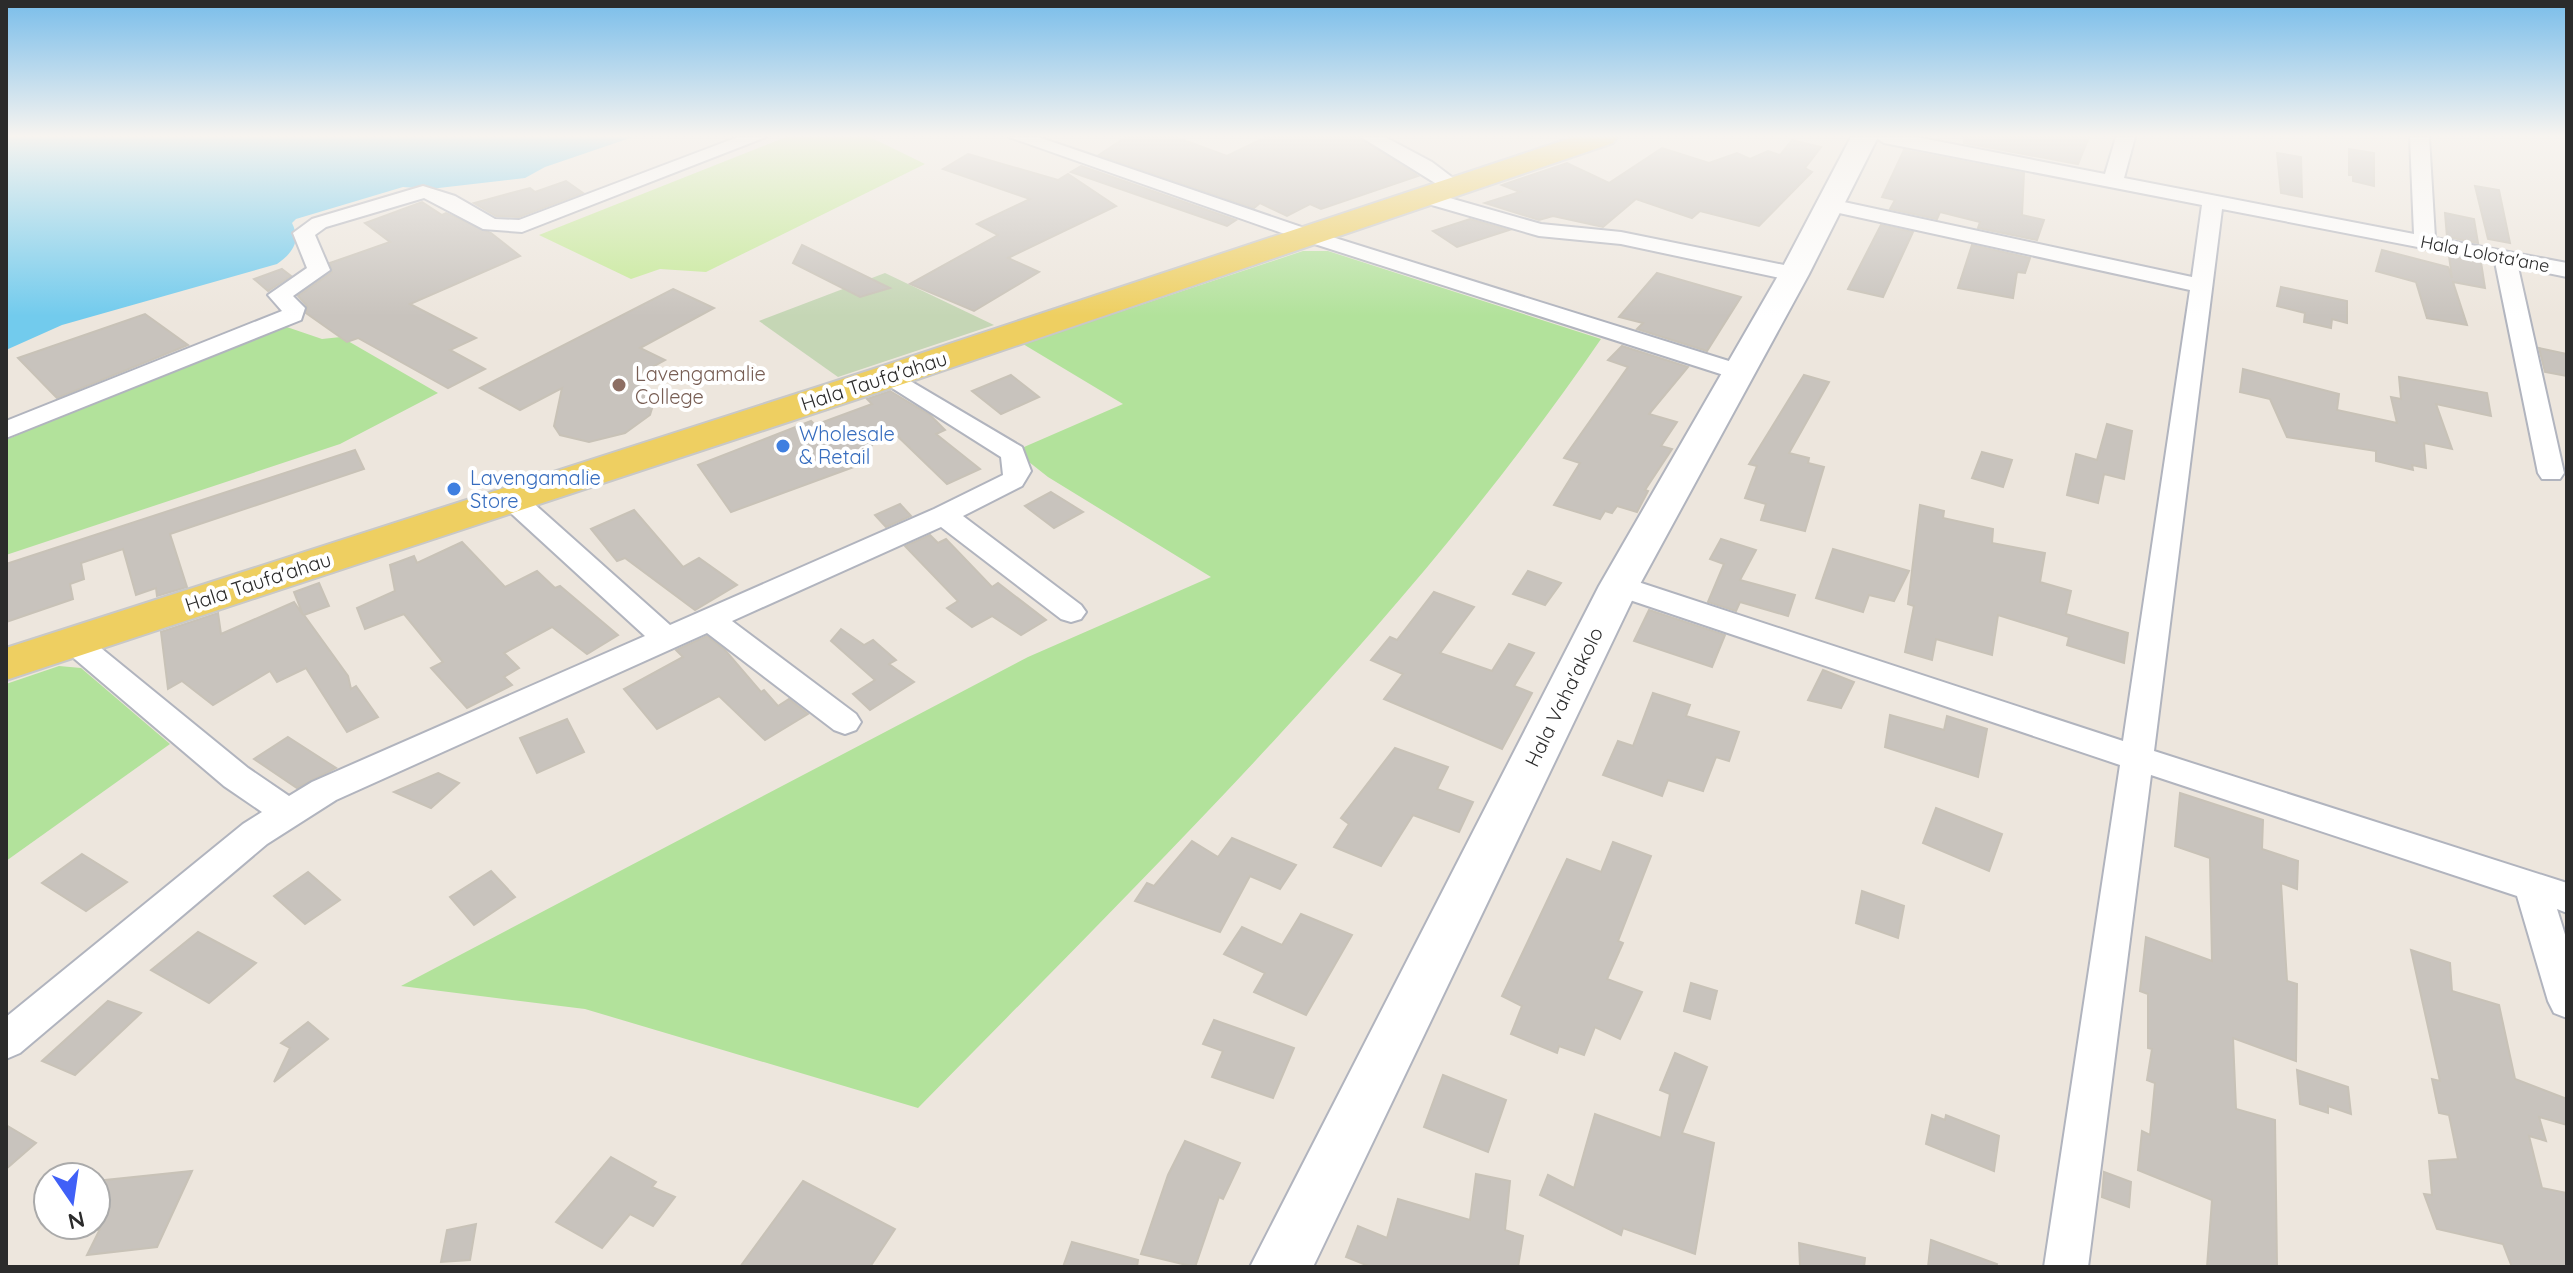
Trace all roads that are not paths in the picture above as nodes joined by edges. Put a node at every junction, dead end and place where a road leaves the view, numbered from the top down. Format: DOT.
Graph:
graph roads {
  1 [pos="408,196"];
  2 [pos="437,196"];
  3 [pos="600,196"];
  4 [pos="1191,196"];
  5 [pos="1427,196"];
  6 [pos="1451,196"];
  7 [pos="1834,196"];
  8 [pos="2185,196"];
  9 [pos="2422,196"];
  10 [pos="2213,202"];
  11 [pos="1830,205"];
  12 [pos="1309,236"];
  13 [pos="2425,242"];
  14 [pos="2505,259"];
  15 [pos="2567,270"];
  16 [pos="1794,274"];
  17 [pos="2204,286"];
  18 [pos="1739,372"];
  19 [pos="890,376"];
  20 [pos="6,430"];
  21 [pos="2551,473"];
  22 [pos="512,499"];
  23 [pos="944,515"];
  24 [pos="1619,586"];
  25 [pos="1071,612"];
  26 [pos="710,620"];
  27 [pos="667,639"];
  28 [pos="74,642"];
  29 [pos="6,664"];
  30 [pos="845,722"];
  31 [pos="2137,758"];
  32 [pos="289,813"];
  33 [pos="2532,887"];
  34 [pos="2567,898"];
  35 [pos="2567,1001"];
  36 [pos="6,1041"];
  37 [pos="1281,1267"];
  38 [pos="2066,1267"];
  1 -- 20 [label="street"];
  2 -- 3 [label="street"];
  4 -- 12 [label="street"];
  5 -- 12 [label="main road, Hala Taufa'ahau"];
  6 -- 16 [label="street"];
  7 -- 11 [label="main road, Hala Vaha'akolo"];
  8 -- 10 [label="street, Hala Lolota'ane"];
  9 -- 13 [label="street"];
  10 -- 13 [label="street, Hala Lolota'ane"];
  10 -- 17 [label="street"];
  11 -- 16 [label="main road, Hala Vaha'akolo"];
  11 -- 17 [label="street"];
  12 -- 18 [label="street"];
  12 -- 19 [label="main road, Hala Taufa'ahau"];
  13 -- 14 [label="street, Hala Lolota'ane"];
  14 -- 15 [label="street, Hala Lolota'ane"];
  14 -- 21 [label="street"];
  16 -- 18 [label="main road, Hala Vaha'akolo"];
  17 -- 31 [label="street"];
  18 -- 24 [label="main road, Hala Vaha'akolo"];
  19 -- 22 [label="main road, Hala Taufa'ahau"];
  19 -- 23 [label="street"];
  22 -- 27 [label="street"];
  22 -- 28 [label="main road, Hala Taufa'ahau"];
  23 -- 25 [label="street"];
  23 -- 26 [label="street"];
  24 -- 31 [label="street"];
  24 -- 37 [label="main road, Hala Vaha'akolo"];
  26 -- 27 [label="street"];
  26 -- 30 [label="street"];
  27 -- 32 [label="street"];
  28 -- 29 [label="main road, Hala Taufa'ahau"];
  28 -- 32 [label="street"];
  31 -- 33 [label="street"];
  31 -- 38 [label="street"];
  32 -- 36 [label="street"];
  33 -- 34 [label="street"];
  33 -- 35 [label="street"];
}
